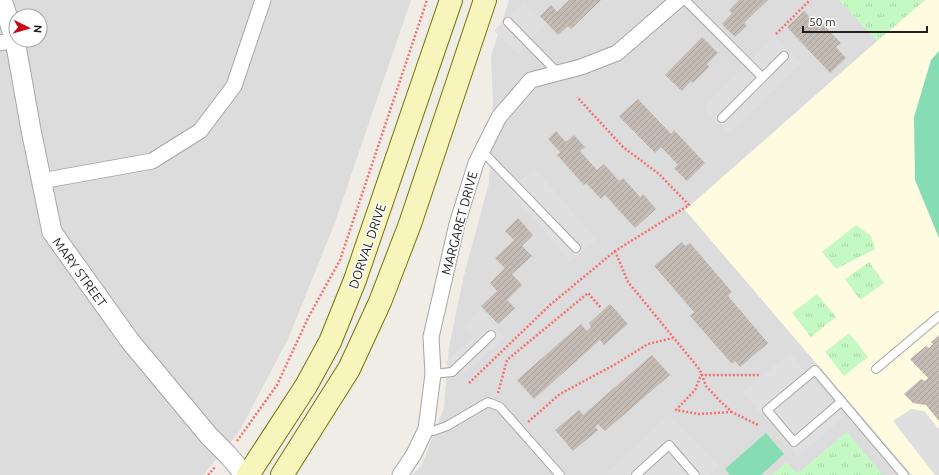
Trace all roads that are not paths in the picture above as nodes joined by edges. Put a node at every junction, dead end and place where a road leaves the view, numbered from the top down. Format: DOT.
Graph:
graph roads {
  1 [pos="2,0"];
  2 [pos="263,0"];
  3 [pos="451,0"];
  4 [pos="485,0"];
  5 [pos="678,0"];
  6 [pos="685,0"];
  7 [pos="508,22"];
  8 [pos="7,41"];
  9 [pos="784,56"];
  10 [pos="558,73"];
  11 [pos="762,77"];
  12 [pos="722,118"];
  13 [pos="482,151"];
  14 [pos="41,181"];
  15 [pos="576,248"];
  16 [pos="939,316"];
  17 [pos="491,336"];
  18 [pos="876,369"];
  19 [pos="433,374"];
  20 [pos="842,401"];
  21 [pos="426,429"];
  22 [pos="247,475"];
  23 [pos="282,475"];
  24 [pos="400,475"];
  25 [pos="560,475"];
  26 [pos="636,475"];
  27 [pos="695,475"];
  28 [pos="904,475"];
  1 -- 8 [label="street, MARY STREET"];
  2 -- 14 [label="street"];
  3 -- 22 [label="main road, DORVAL DRIVE"];
  4 -- 23 [label="main road"];
  5 -- 10 [label="street, MARGARET DRIVE"];
  6 -- 11 [label="lane"];
  7 -- 10 [label="lane"];
  8 -- 14 [label="street, MARY STREET"];
  9 -- 11 [label="lane"];
  10 -- 13 [label="street, MARGARET DRIVE"];
  11 -- 12 [label="lane"];
  13 -- 15 [label="lane"];
  13 -- 19 [label="street, MARGARET DRIVE"];
  14 -- 22 [label="street, MARY STREET"];
  16 -- 18 [label="lane"];
  17 -- 19 [label="lane"];
  19 -- 21 [label="street, MARGARET DRIVE"];
  20 -- 20 [label="lane"];
  20 -- 28 [label="lane"];
  21 -- 24 [label="street, MARGARET DRIVE"];
  21 -- 25 [label="lane"];
  26 -- 27 [label="lane"];
}
